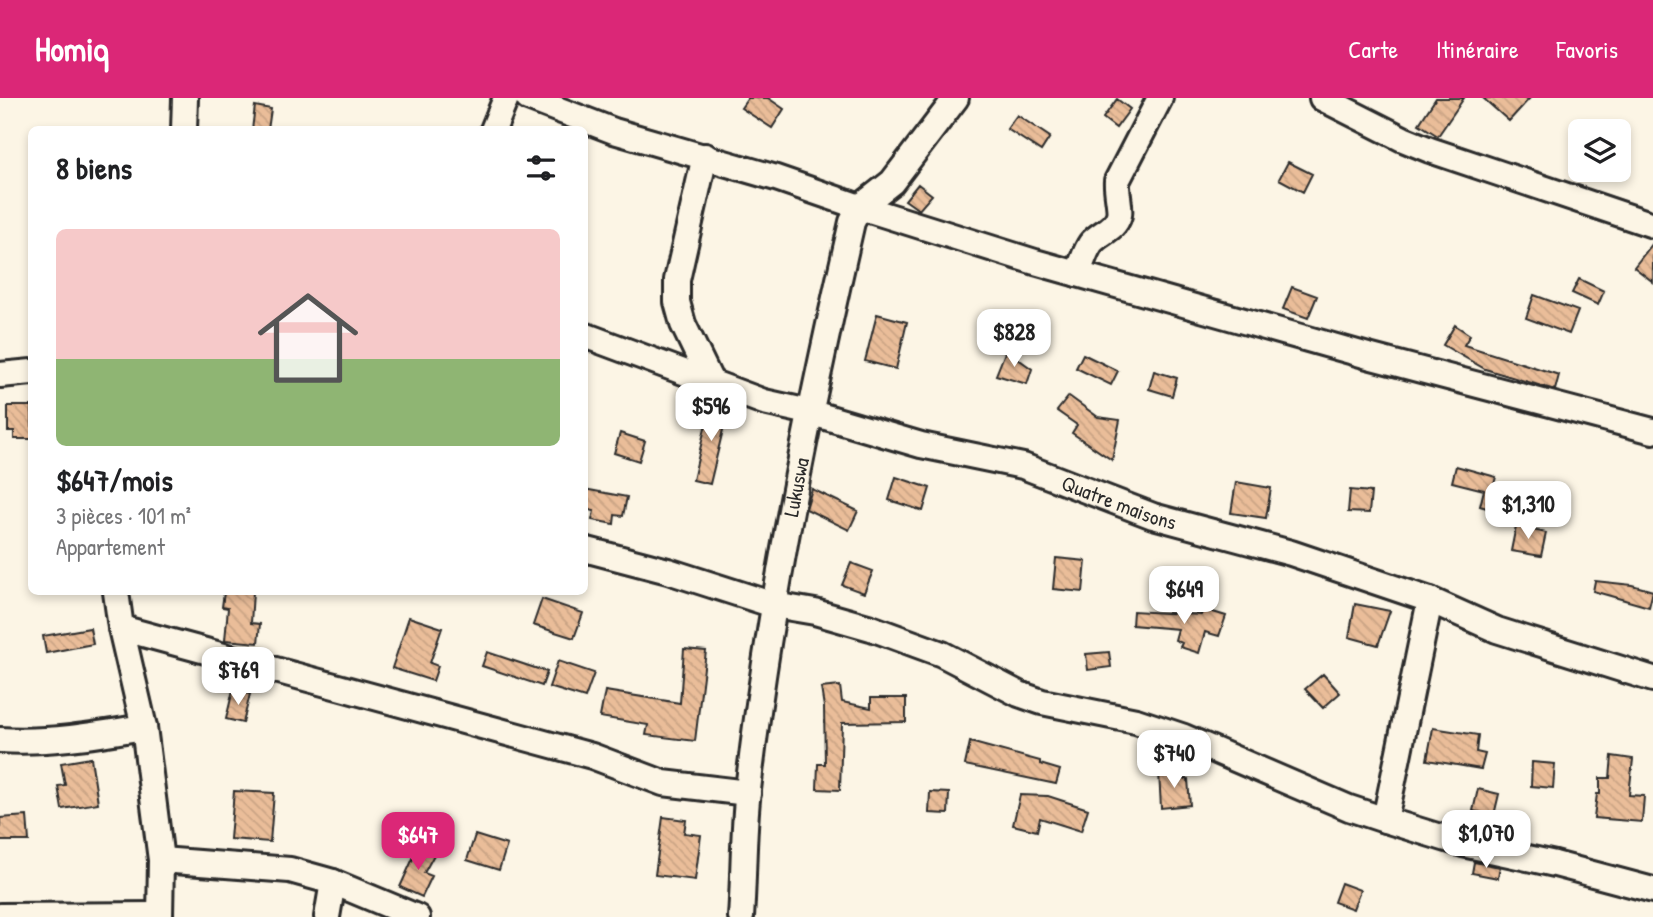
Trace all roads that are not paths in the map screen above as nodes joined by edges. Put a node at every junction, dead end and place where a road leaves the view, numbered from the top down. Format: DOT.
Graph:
graph roads {
  1 [pos="185,98"];
  2 [pos="506,98"];
  3 [pos="528,98"];
  4 [pos="956,98"];
  5 [pos="1160,98"];
  6 [pos="1322,98"];
  7 [pos="184,126"];
  8 [pos="495,126"];
  9 [pos="705,156"];
  10 [pos="860,207"];
  11 [pos="1653,225"];
  12 [pos="1077,274"];
  13 [pos="588,337"];
  14 [pos="28,372"];
  15 [pos="0,375"];
  16 [pos="712,384"];
  17 [pos="809,412"];
  18 [pos="1653,431"];
  19 [pos="588,550"];
  20 [pos="116,595"];
  21 [pos="1430,600"];
  22 [pos="774,605"];
  23 [pos="121,628"];
  24 [pos="1653,679"];
  25 [pos="144,727"];
  26 [pos="0,740"];
  27 [pos="748,793"];
  28 [pos="1385,820"];
  29 [pos="161,860"];
  30 [pos="333,881"];
  31 [pos="1653,890"];
  32 [pos="0,916"];
  33 [pos="160,916"];
  34 [pos="327,917"];
  35 [pos="417,917"];
  36 [pos="741,917"];
  1 -- 7 [label="street"];
  2 -- 8 [label="street"];
  3 -- 9 [label="street"];
  4 -- 10 [label="street"];
  5 -- 12 [label="street"];
  6 -- 11 [label="street"];
  9 -- 10 [label="street"];
  9 -- 16 [label="street"];
  10 -- 12 [label="street"];
  10 -- 17 [label="street, Lukuswa"];
  12 -- 18 [label="street"];
  13 -- 16 [label="street, Quatre maisons"];
  14 -- 15 [label="street"];
  16 -- 17 [label="street, Quatre maisons"];
  17 -- 21 [label="street, Quatre maisons"];
  17 -- 22 [label="street, Lukuswa"];
  19 -- 22 [label="street"];
  20 -- 23 [label="street"];
  21 -- 24 [label="street, Quatre maisons"];
  21 -- 28 [label="street"];
  22 -- 27 [label="street, Lukuswa"];
  22 -- 28 [label="street"];
  23 -- 25 [label="street"];
  23 -- 27 [label="street"];
  25 -- 26 [label="street"];
  25 -- 29 [label="street"];
  27 -- 36 [label="street, Lukuswa"];
  28 -- 31 [label="street"];
  29 -- 30 [label="street"];
  29 -- 33 [label="street"];
  30 -- 34 [label="street"];
  30 -- 35 [label="street"];
  32 -- 33 [label="street"];
}
